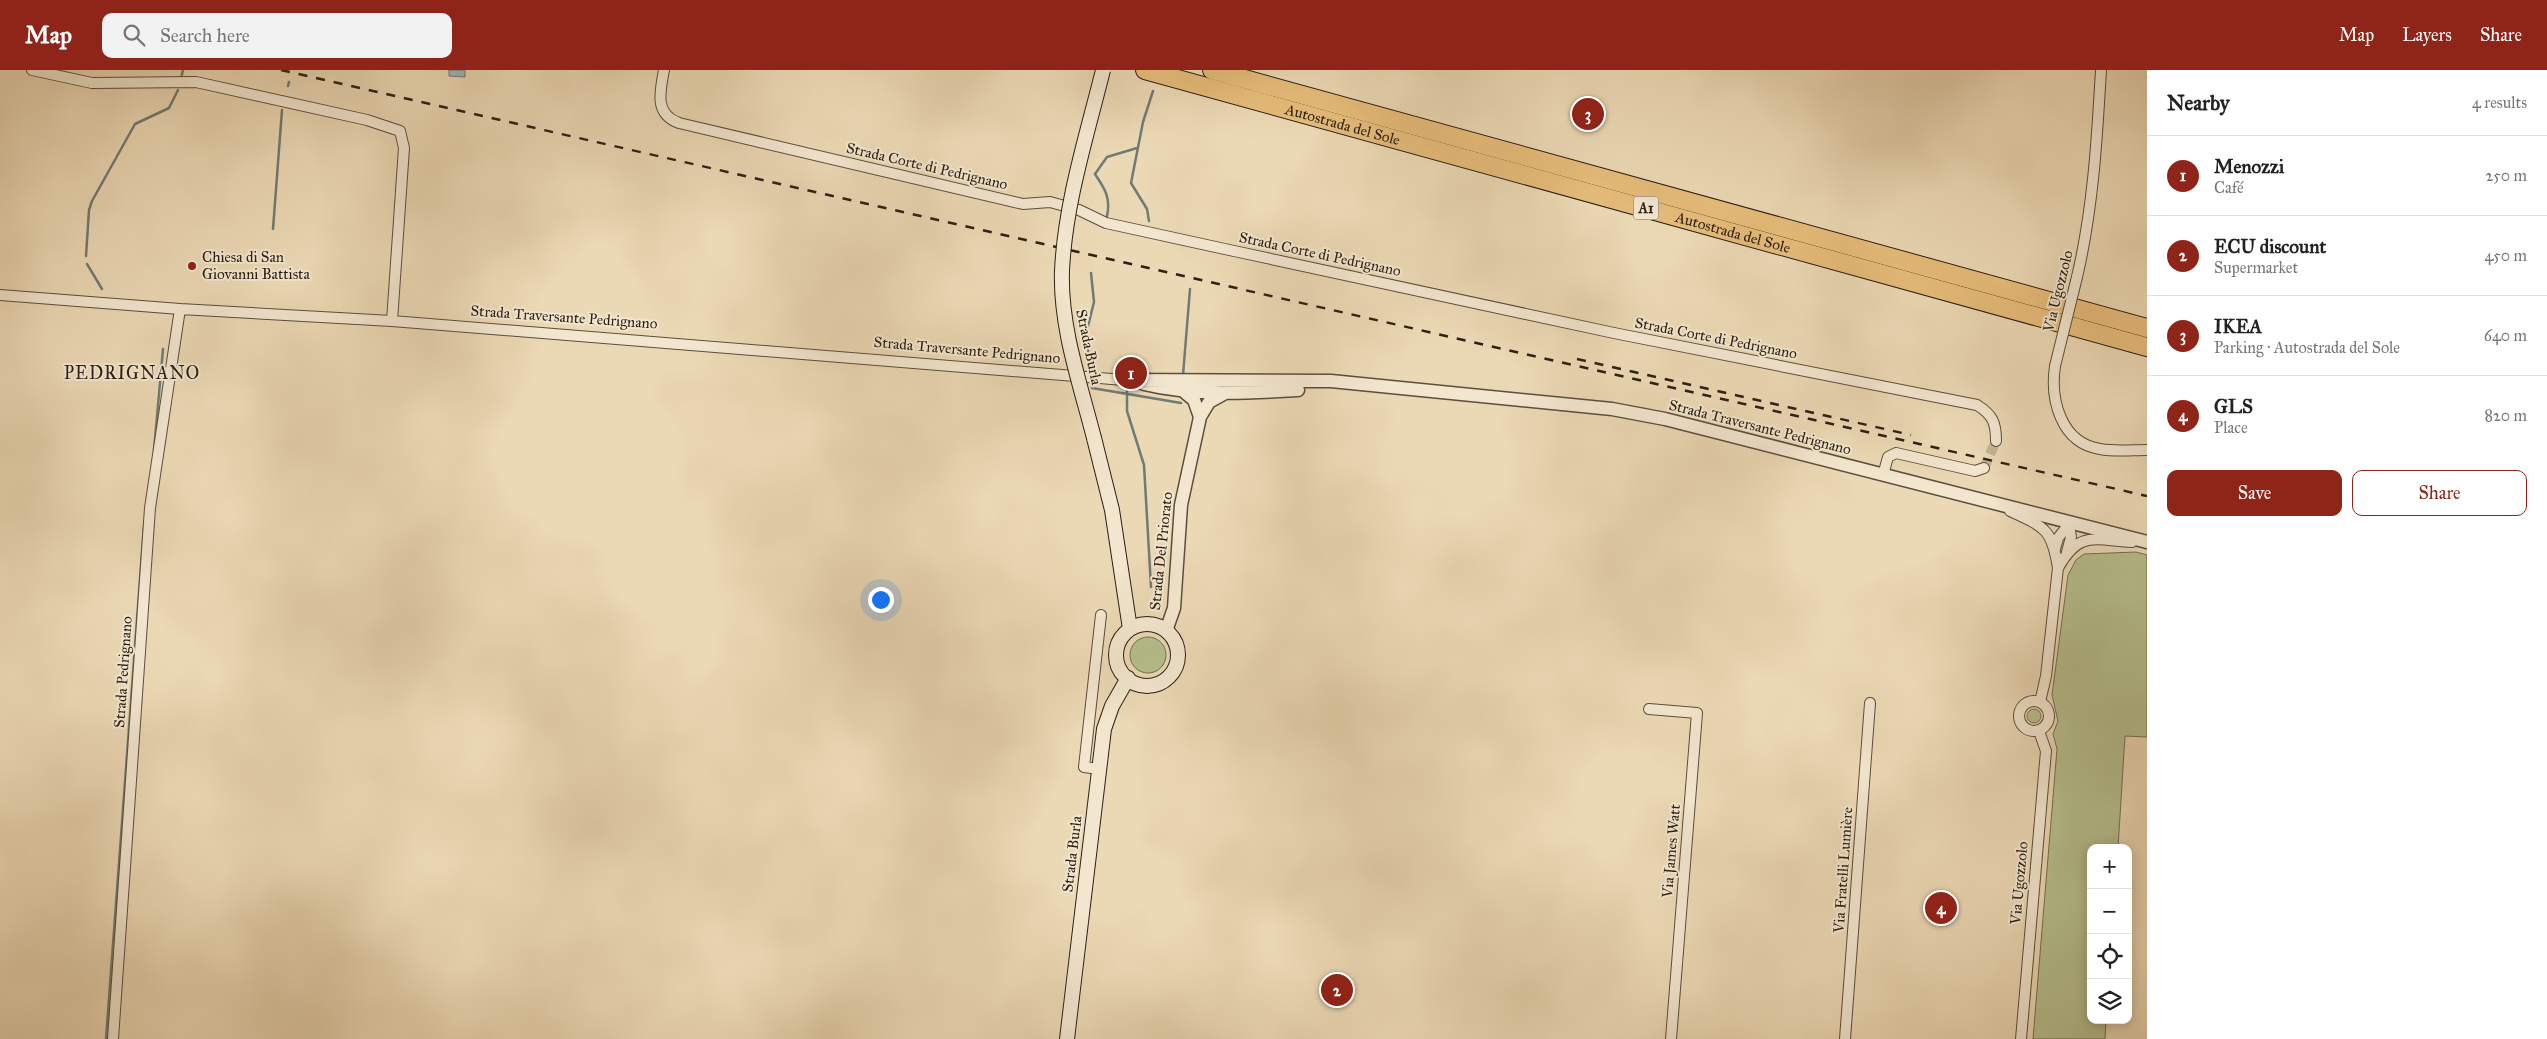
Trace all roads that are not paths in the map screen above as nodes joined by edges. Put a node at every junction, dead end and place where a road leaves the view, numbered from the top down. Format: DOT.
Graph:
graph roads {
  1 [pos="32,70"];
  2 [pos="664,70"];
  3 [pos="1103,70"];
  4 [pos="1145,70"];
  5 [pos="1212,70"];
  6 [pos="2101,70"];
  7 [pos="0,295"];
  8 [pos="180,309"];
  9 [pos="392,320"];
  10 [pos="2147,328"];
  11 [pos="2147,347"];
  12 [pos="1124,380"];
  13 [pos="1194,381"];
  14 [pos="1290,382"];
  15 [pos="1358,386"];
  16 [pos="1182,390"];
  17 [pos="1207,397"];
  18 [pos="1200,417"];
  19 [pos="1996,441"];
  20 [pos="2147,450"];
  21 [pos="1984,468"];
  22 [pos="1883,476"];
  23 [pos="1996,505"];
  24 [pos="2069,524"];
  25 [pos="2147,542"];
  26 [pos="2055,550"];
  27 [pos="2067,552"];
  28 [pos="2058,568"];
  29 [pos="1101,615"];
  30 [pos="1130,629"];
  31 [pos="1166,630"];
  32 [pos="1128,678"];
  33 [pos="2040,702"];
  34 [pos="1870,703"];
  35 [pos="1649,708"];
  36 [pos="2039,730"];
  37 [pos="1099,769"];
  38 [pos="113,1039"];
  39 [pos="1067,1039"];
  40 [pos="1671,1039"];
  41 [pos="1845,1039"];
  42 [pos="2021,1039"];
  1 -- 9 [label="street"];
  2 -- 19 [label="street, Strada Corte di Pedrignano"];
  3 -- 30 [label="main road, Strada Burla, bridge"];
  4 -- 11 [label="highway, Autostrada del Sole / A1"];
  5 -- 10 [label="highway, Autostrada del Sole / A1"];
  6 -- 20 [label="street, Via Ugozzolo, bridge"];
  7 -- 8 [label="street, Strada Traversante Pedrignano"];
  8 -- 9 [label="street, Strada Traversante Pedrignano"];
  8 -- 38 [label="street, Strada Pedrignano"];
  9 -- 12 [label="street, Strada Traversante Pedrignano"];
  12 -- 13 [label="street, Strada Traversante Pedrignano"];
  12 -- 16 [label="street, Strada Traversante Pedrignano"];
  13 -- 14 [label="street, Strada Traversante Pedrignano"];
  13 -- 17 [label="street"];
  14 -- 15 [label="street, Strada Traversante Pedrignano"];
  14 -- 17 [label="street, Strada Traversante Pedrignano"];
  15 -- 17 [label="street, Strada Traversante Pedrignano"];
  15 -- 22 [label="street, Strada Traversante Pedrignano"];
  16 -- 17 [label="street, Strada Traversante Pedrignano"];
  16 -- 18 [label="street"];
  17 -- 18 [label="street"];
  18 -- 31 [label="street, Strada Del Priorato"];
  21 -- 22 [label="street"];
  22 -- 23 [label="street, Strada Traversante Pedrignano"];
  23 -- 24 [label="street, Strada Traversante Pedrignano"];
  23 -- 26 [label="street"];
  24 -- 25 [label="street, Strada Traversante Pedrignano"];
  24 -- 26 [label="street"];
  24 -- 27 [label="street"];
  25 -- 27 [label="street"];
  26 -- 28 [label="street"];
  27 -- 28 [label="street"];
  28 -- 33 [label="street"];
  29 -- 37 [label="street"];
  30 -- 31 [label="main road"];
  30 -- 32 [label="main road"];
  31 -- 32 [label="main road"];
  32 -- 37 [label="main road, Strada Burla"];
  33 -- 36 [label="street"];
  33 -- 36 [label="street"];
  34 -- 41 [label="street, Via Fratelli Lumière"];
  35 -- 40 [label="street, Via James Watt"];
  36 -- 42 [label="street, Via Ugozzolo"];
  37 -- 39 [label="main road, Strada Burla"];
}
